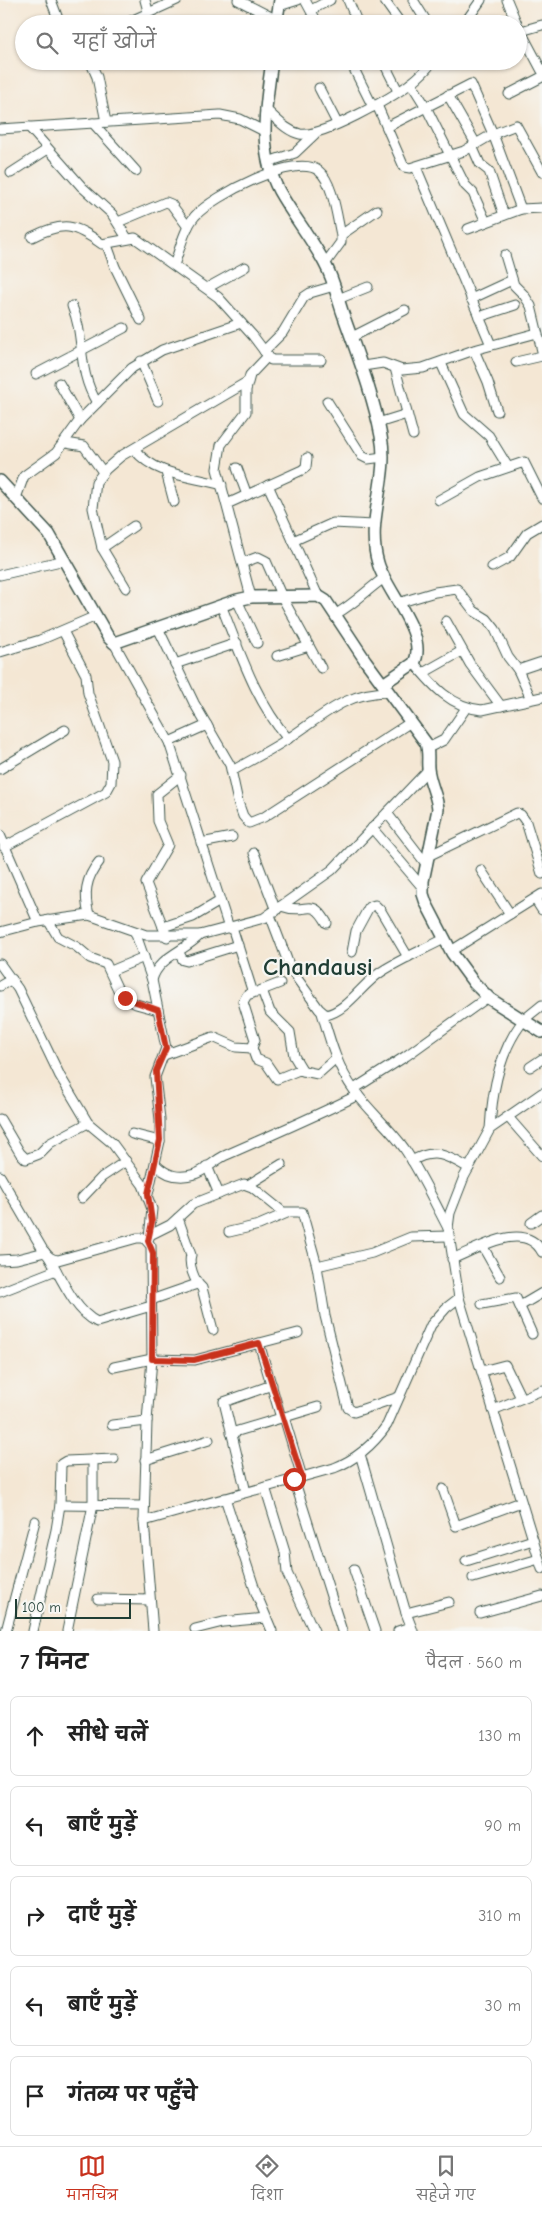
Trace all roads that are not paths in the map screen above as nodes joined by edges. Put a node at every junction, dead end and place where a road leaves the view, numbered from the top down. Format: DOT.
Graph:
graph roads {
  1 [pos="51,0"];
  2 [pos="145,0"];
  3 [pos="177,0"];
  4 [pos="238,0"];
  5 [pos="298,0"];
  6 [pos="306,0"];
  7 [pos="330,0"];
  8 [pos="348,0"];
  9 [pos="384,0"];
  10 [pos="413,0"];
  11 [pos="507,0"];
  12 [pos="484,1"];
  13 [pos="279,3"];
  14 [pos="311,10"];
  15 [pos="148,11"];
  16 [pos="57,15"];
  17 [pos="141,15"];
  18 [pos="265,15"];
  19 [pos="314,15"];
  20 [pos="354,15"];
  21 [pos="395,15"];
  22 [pos="422,15"];
  23 [pos="472,15"];
  24 [pos="514,15"];
  25 [pos="542,26"];
  26 [pos="527,27"];
  27 [pos="527,42"];
  28 [pos="94,70"];
  29 [pos="271,70"];
  30 [pos="355,70"];
  31 [pos="388,70"];
  32 [pos="423,70"];
  33 [pos="542,71"];
  34 [pos="542,77"];
  35 [pos="411,83"];
  36 [pos="320,88"];
  37 [pos="398,91"];
  38 [pos="508,94"];
  39 [pos="448,95"];
  40 [pos="375,106"];
  41 [pos="426,107"];
  42 [pos="265,110"];
  43 [pos="106,122"];
  44 [pos="93,123"];
  45 [pos="337,123"];
  46 [pos="28,127"];
  47 [pos="387,127"];
  48 [pos="0,128"];
  49 [pos="264,131"];
  50 [pos="315,134"];
  51 [pos="493,134"];
  52 [pos="474,145"];
  53 [pos="48,149"];
  54 [pos="451,155"];
  55 [pos="270,167"];
  56 [pos="416,167"];
  57 [pos="136,171"];
  58 [pos="542,172"];
  59 [pos="11,173"];
  60 [pos="524,208"];
  61 [pos="542,208"];
  62 [pos="376,210"];
  63 [pos="504,215"];
  64 [pos="118,222"];
  65 [pos="486,222"];
  66 [pos="188,227"];
  67 [pos="468,229"];
  68 [pos="341,235"];
  69 [pos="32,237"];
  70 [pos="127,238"];
  71 [pos="107,245"];
  72 [pos="505,255"];
  73 [pos="325,264"];
  74 [pos="174,265"];
  75 [pos="246,267"];
  76 [pos="512,280"];
  77 [pos="334,286"];
  78 [pos="368,287"];
  79 [pos="207,288"];
  80 [pos="338,299"];
  81 [pos="471,299"];
  82 [pos="515,305"];
  83 [pos="72,306"];
  84 [pos="405,310"];
  85 [pos="479,317"];
  86 [pos="141,320"];
  87 [pos="241,323"];
  88 [pos="124,328"];
  89 [pos="538,333"];
  90 [pos="352,337"];
  91 [pos="491,345"];
  92 [pos="80,350"];
  93 [pos="474,350"];
  94 [pos="542,351"];
  95 [pos="266,354"];
  96 [pos="542,356"];
  97 [pos="321,360"];
  98 [pos="142,361"];
  99 [pos="516,362"];
  100 [pos="440,363"];
  101 [pos="363,366"];
  102 [pos="395,368"];
  103 [pos="36,374"];
  104 [pos="247,382"];
  105 [pos="59,383"];
  106 [pos="158,401"];
  107 [pos="327,402"];
  108 [pos="97,403"];
  109 [pos="497,411"];
  110 [pos="408,414"];
  111 [pos="80,420"];
  112 [pos="378,423"];
  113 [pos="413,435"];
  114 [pos="66,443"];
  115 [pos="134,449"];
  116 [pos="383,457"];
  117 [pos="308,458"];
  118 [pos="508,467"];
  119 [pos="236,468"];
  120 [pos="104,472"];
  121 [pos="166,472"];
  122 [pos="0,481"];
  123 [pos="222,485"];
  124 [pos="268,485"];
  125 [pos="247,495"];
  126 [pos="16,498"];
  127 [pos="542,498"];
  128 [pos="440,500"];
  129 [pos="174,502"];
  130 [pos="227,504"];
  131 [pos="374,525"];
  132 [pos="134,526"];
  133 [pos="541,528"];
  134 [pos="293,541"];
  135 [pos="102,548"];
  136 [pos="65,560"];
  137 [pos="242,563"];
  138 [pos="492,567"];
  139 [pos="0,575"];
  140 [pos="384,578"];
  141 [pos="126,588"];
  142 [pos="318,596"];
  143 [pos="251,597"];
  144 [pos="282,597"];
  145 [pos="237,600"];
  146 [pos="398,603"];
  147 [pos="221,605"];
  148 [pos="336,614"];
  149 [pos="96,616"];
  150 [pos="446,621"];
  151 [pos="158,628"];
  152 [pos="64,631"];
  153 [pos="236,642"];
  154 [pos="114,643"];
  155 [pos="257,643"];
  156 [pos="309,646"];
  157 [pos="462,651"];
  158 [pos="0,652"];
  159 [pos="277,656"];
  160 [pos="542,662"];
  161 [pos="414,663"];
  162 [pos="175,664"];
  163 [pos="321,668"];
  164 [pos="518,670"];
  165 [pos="423,673"];
  166 [pos="386,688"];
  167 [pos="542,697"];
  168 [pos="531,699"];
  169 [pos="501,706"];
  170 [pos="466,708"];
  171 [pos="411,722"];
  172 [pos="207,725"];
  173 [pos="65,730"];
  174 [pos="288,739"];
  175 [pos="170,742"];
  176 [pos="428,748"];
  177 [pos="0,770"];
  178 [pos="428,770"];
  179 [pos="232,771"];
  180 [pos="181,775"];
  181 [pos="387,813"];
  182 [pos="372,828"];
  183 [pos="0,837"];
  184 [pos="232,837"];
  185 [pos="201,843"];
  186 [pos="4,847"];
  187 [pos="254,853"];
  188 [pos="428,860"];
  189 [pos="540,860"];
  190 [pos="100,862"];
  191 [pos="481,870"];
  192 [pos="542,874"];
  193 [pos="423,888"];
  194 [pos="538,896"];
  195 [pos="220,902"];
  196 [pos="542,910"];
  197 [pos="275,911"];
  198 [pos="510,914"];
  199 [pos="89,915"];
  200 [pos="48,920"];
  201 [pos="38,922"];
  202 [pos="327,923"];
  203 [pos="163,927"];
  204 [pos="231,927"];
  205 [pos="0,932"];
  206 [pos="135,932"];
  207 [pos="200,935"];
  208 [pos="167,937"];
  209 [pos="444,939"];
  210 [pos="238,945"];
  211 [pos="451,951"];
  212 [pos="352,952"];
  213 [pos="179,953"];
  214 [pos="144,957"];
  215 [pos="408,957"];
  216 [pos="0,964"];
  217 [pos="111,971"];
  218 [pos="12,979"];
  219 [pos="152,980"];
  220 [pos="280,983"];
  221 [pos="0,986"];
  222 [pos="258,991"];
  223 [pos="488,997"];
  224 [pos="542,1006"];
  225 [pos="158,1010"];
  226 [pos="322,1013"];
  227 [pos="524,1020"];
  228 [pos="542,1032"];
  229 [pos="252,1048"];
  230 [pos="164,1055"];
  231 [pos="336,1058"];
  232 [pos="542,1059"];
  233 [pos="530,1067"];
  234 [pos="303,1071"];
  235 [pos="356,1092"];
  236 [pos="542,1093"];
  237 [pos="508,1117"];
  238 [pos="0,1119"];
  239 [pos="88,1124"];
  240 [pos="490,1129"];
  241 [pos="132,1134"];
  242 [pos="160,1140"];
  243 [pos="542,1156"];
  244 [pos="126,1161"];
  245 [pos="412,1161"];
  246 [pos="282,1164"];
  247 [pos="156,1166"];
  248 [pos="207,1166"];
  249 [pos="469,1168"];
  250 [pos="0,1176"];
  251 [pos="248,1185"];
  252 [pos="148,1194"];
  253 [pos="220,1194"];
  254 [pos="82,1198"];
  255 [pos="287,1213"];
  256 [pos="542,1215"];
  257 [pos="178,1218"];
  258 [pos="531,1223"];
  259 [pos="229,1232"];
  260 [pos="448,1232"];
  261 [pos="149,1238"];
  262 [pos="483,1247"];
  263 [pos="542,1252"];
  264 [pos="47,1255"];
  265 [pos="452,1259"];
  266 [pos="0,1260"];
  267 [pos="317,1266"];
  268 [pos="56,1270"];
  269 [pos="500,1277"];
  270 [pos="198,1284"];
  271 [pos="0,1292"];
  272 [pos="542,1293"];
  273 [pos="459,1298"];
  274 [pos="151,1303"];
  275 [pos="482,1304"];
  276 [pos="520,1306"];
  277 [pos="213,1330"];
  278 [pos="298,1333"];
  279 [pos="532,1334"];
  280 [pos="259,1343"];
  281 [pos="152,1359"];
  282 [pos="114,1367"];
  283 [pos="482,1371"];
  284 [pos="272,1385"];
  285 [pos="542,1390"];
  286 [pos="399,1397"];
  287 [pos="521,1398"];
  288 [pos="318,1407"];
  289 [pos="493,1410"];
  290 [pos="283,1417"];
  291 [pos="147,1421"];
  292 [pos="112,1425"];
  293 [pos="231,1433"];
  294 [pos="209,1440"];
  295 [pos="360,1454"];
  296 [pos="93,1459"];
  297 [pos="114,1459"];
  298 [pos="145,1460"];
  299 [pos="298,1478"];
  300 [pos="265,1487"];
  301 [pos="442,1489"];
  302 [pos="246,1492"];
  303 [pos="225,1498"];
  304 [pos="521,1502"];
  305 [pos="60,1505"];
  306 [pos="93,1505"];
  307 [pos="144,1506"];
  308 [pos="144,1521"];
  309 [pos="34,1522"];
  310 [pos="533,1540"];
  311 [pos="539,1559"];
  312 [pos="466,1561"];
  313 [pos="542,1569"];
  314 [pos="354,1570"];
  315 [pos="473,1578"];
  316 [pos="542,1596"];
  317 [pos="98,1600"];
  318 [pos="150,1600"];
  319 [pos="449,1602"];
  320 [pos="406,1613"];
  321 [pos="480,1613"];
  322 [pos="266,1618"];
  323 [pos="5,1625"];
  324 [pos="195,1629"];
  325 [pos="412,1629"];
  326 [pos="33,1631"];
  327 [pos="67,1631"];
  328 [pos="153,1631"];
  329 [pos="272,1631"];
  330 [pos="314,1631"];
  331 [pos="342,1631"];
  332 [pos="375,1631"];
  333 [pos="398,1631"];
  1 -- 16 [label="street"];
  2 -- 15 [label="street"];
  3 -- 15 [label="street"];
  4 -- 18 [label="street"];
  5 -- 13 [label="street"];
  6 -- 14 [label="street"];
  7 -- 14 [label="street"];
  8 -- 20 [label="street"];
  9 -- 21 [label="street"];
  10 -- 22 [label="street"];
  11 -- 24 [label="street"];
  12 -- 23 [label="street"];
  14 -- 19 [label="street"];
  15 -- 17 [label="street"];
  25 -- 26 [label="street"];
  27 -- 33 [label="street"];
  28 -- 43 [label="street"];
  29 -- 42 [label="street"];
  30 -- 40 [label="street"];
  31 -- 37 [label="street"];
  32 -- 35 [label="street"];
  34 -- 38 [label="street"];
  35 -- 37 [label="street"];
  35 -- 41 [label="street"];
  36 -- 45 [label="street"];
  37 -- 40 [label="street"];
  39 -- 41 [label="street"];
  39 -- 51 [label="street"];
  39 -- 52 [label="street"];
  40 -- 45 [label="street"];
  40 -- 47 [label="street"];
  41 -- 47 [label="street"];
  41 -- 54 [label="street"];
  42 -- 49 [label="street"];
  42 -- 50 [label="street"];
  43 -- 44 [label="street"];
  43 -- 49 [label="street"];
  44 -- 46 [label="street"];
  44 -- 57 [label="street"];
  45 -- 50 [label="street"];
  46 -- 48 [label="street"];
  46 -- 53 [label="street"];
  47 -- 56 [label="street"];
  49 -- 55 [label="street"];
  50 -- 55 [label="street"];
  51 -- 52 [label="street"];
  51 -- 58 [label="street"];
  51 -- 60 [label="street"];
  52 -- 54 [label="street"];
  52 -- 63 [label="street"];
  53 -- 59 [label="street"];
  53 -- 64 [label="street"];
  54 -- 56 [label="street"];
  54 -- 65 [label="street"];
  55 -- 66 [label="street"];
  55 -- 68 [label="street"];
  55 -- 73 [label="street"];
  56 -- 81 [label="street"];
  60 -- 61 [label="street"];
  60 -- 63 [label="street"];
  62 -- 68 [label="street"];
  63 -- 65 [label="street"];
  64 -- 66 [label="street"];
  64 -- 70 [label="street"];
  65 -- 67 [label="street"];
  66 -- 74 [label="street"];
  68 -- 73 [label="street"];
  69 -- 71 [label="street"];
  70 -- 71 [label="street"];
  70 -- 74 [label="street"];
  71 -- 86 [label="street"];
  72 -- 76 [label="street"];
  73 -- 77 [label="street"];
  74 -- 79 [label="street"];
  75 -- 79 [label="street"];
  76 -- 81 [label="street"];
  76 -- 89 [label="street"];
  77 -- 80 [label="street"];
  77 -- 95 [label="street"];
  78 -- 80 [label="street"];
  79 -- 87 [label="street"];
  80 -- 90 [label="street"];
  81 -- 85 [label="street"];
  82 -- 85 [label="street"];
  83 -- 92 [label="street"];
  84 -- 90 [label="street"];
  85 -- 91 [label="street"];
  87 -- 95 [label="street"];
  87 -- 98 [label="street"];
  88 -- 92 [label="street"];
  89 -- 91 [label="street"];
  89 -- 94 [label="street"];
  90 -- 101 [label="street"];
  91 -- 93 [label="street"];
  92 -- 103 [label="street"];
  92 -- 108 [label="street"];
  93 -- 100 [label="street"];
  93 -- 109 [label="street"];
  95 -- 97 [label="street"];
  95 -- 104 [label="street"];
  96 -- 99 [label="street"];
  98 -- 106 [label="street"];
  98 -- 108 [label="street"];
  100 -- 102 [label="street"];
  100 -- 118 [label="street"];
  101 -- 102 [label="street"];
  101 -- 112 [label="street"];
  102 -- 110 [label="street"];
  104 -- 115 [label="street"];
  104 -- 123 [label="street"];
  105 -- 111 [label="street"];
  107 -- 116 [label="street"];
  108 -- 111 [label="street"];
  110 -- 112 [label="street"];
  110 -- 113 [label="street"];
  111 -- 114 [label="street"];
  112 -- 116 [label="street"];
  114 -- 120 [label="street"];
  114 -- 126 [label="street"];
  115 -- 120 [label="street"];
  115 -- 121 [label="street"];
  116 -- 131 [label="street"];
  117 -- 124 [label="street"];
  118 -- 127 [label="street"];
  118 -- 128 [label="street"];
  119 -- 125 [label="street"];
  120 -- 135 [label="street"];
  121 -- 123 [label="street"];
  121 -- 129 [label="street"];
  122 -- 126 [label="street"];
  123 -- 130 [label="street"];
  124 -- 125 [label="street"];
  124 -- 134 [label="street"];
  125 -- 130 [label="street"];
  126 -- 136 [label="street"];
  130 -- 137 [label="street"];
  131 -- 134 [label="street"];
  131 -- 140 [label="street"];
  132 -- 135 [label="street"];
  133 -- 138 [label="street"];
  134 -- 142 [label="street"];
  135 -- 141 [label="street"];
  136 -- 139 [label="street"];
  136 -- 149 [label="street"];
  137 -- 143 [label="street"];
  137 -- 144 [label="street"];
  140 -- 146 [label="street"];
  140 -- 148 [label="street"];
  142 -- 144 [label="street"];
  142 -- 148 [label="street"];
  143 -- 144 [label="street"];
  143 -- 145 [label="street"];
  144 -- 156 [label="street"];
  145 -- 147 [label="street"];
  145 -- 155 [label="street"];
  146 -- 161 [label="street"];
  146 -- 164 [label="street"];
  147 -- 151 [label="street"];
  147 -- 153 [label="street"];
  148 -- 166 [label="street"];
  149 -- 152 [label="street"];
  149 -- 154 [label="street"];
  150 -- 157 [label="street"];
  151 -- 154 [label="street"];
  151 -- 162 [label="street"];
  152 -- 158 [label="street"];
  152 -- 186 [label="street"];
  153 -- 162 [label="street"];
  153 -- 174 [label="street"];
  154 -- 175 [label="street"];
  156 -- 159 [label="street"];
  156 -- 163 [label="street"];
  157 -- 165 [label="street"];
  157 -- 169 [label="street"];
  160 -- 164 [label="street"];
  161 -- 165 [label="street"];
  161 -- 166 [label="street"];
  162 -- 172 [label="street"];
  164 -- 168 [label="street"];
  165 -- 170 [label="street"];
  166 -- 171 [label="street"];
  166 -- 174 [label="street"];
  167 -- 168 [label="street"];
  168 -- 169 [label="street"];
  169 -- 170 [label="street"];
  170 -- 176 [label="street"];
  171 -- 176 [label="street"];
  171 -- 179 [label="street"];
  172 -- 175 [label="street"];
  172 -- 179 [label="street"];
  173 -- 177 [label="street"];
  174 -- 179 [label="street"];
  175 -- 180 [label="street"];
  176 -- 178 [label="street"];
  178 -- 181 [label="street"];
  178 -- 188 [label="street"];
  180 -- 185 [label="street"];
  180 -- 203 [label="street"];
  181 -- 182 [label="street"];
  181 -- 188 [label="street"];
  182 -- 193 [label="street"];
  182 -- 197 [label="street"];
  183 -- 186 [label="street"];
  184 -- 185 [label="street"];
  185 -- 195 [label="street"];
  186 -- 201 [label="street"];
  187 -- 197 [label="street"];
  188 -- 189 [label="street"];
  188 -- 193 [label="street"];
  189 -- 192 [label="street"];
  190 -- 199 [label="street"];
  191 -- 198 [label="street"];
  193 -- 209 [label="street"];
  194 -- 196 [label="street"];
  194 -- 198 [label="street"];
  195 -- 203 [label="street"];
  195 -- 204 [label="street"];
  197 -- 202 [label="street"];
  197 -- 204 [label="street"];
  197 -- 226 [label="street"];
  198 -- 211 [label="street"];
  199 -- 200 [label="street"];
  199 -- 206 [label="street"];
  200 -- 201 [label="street"];
  200 -- 217 [label="street"];
  201 -- 205 [label="street"];
  203 -- 208 [label="street"];
  204 -- 207 [label="street"];
  204 -- 210 [label="street"];
  206 -- 208 [label="street"];
  206 -- 214 [label="street"];
  207 -- 208 [label="street"];
  207 -- 213 [label="street"];
  209 -- 211 [label="street"];
  209 -- 215 [label="street"];
  210 -- 213 [label="street"];
  210 -- 222 [label="street"];
  211 -- 223 [label="street"];
  212 -- 215 [label="street"];
  213 -- 219 [label="street"];
  214 -- 217 [label="street"];
  214 -- 219 [label="street"];
  215 -- 226 [label="street"];
  216 -- 218 [label="street"];
  217 -- 225 [label="street"];
  218 -- 221 [label="street"];
  218 -- 239 [label="street"];
  219 -- 225 [label="street"];
  220 -- 222 [label="street"];
  222 -- 229 [label="street"];
  222 -- 234 [label="street"];
  223 -- 227 [label="street"];
  223 -- 235 [label="street"];
  224 -- 227 [label="street"];
  225 -- 230 [label="street"];
  226 -- 231 [label="street"];
  227 -- 228 [label="street"];
  227 -- 240 [label="street"];
  229 -- 230 [label="street"];
  229 -- 234 [label="street"];
  230 -- 242 [label="street"];
  231 -- 234 [label="street"];
  231 -- 235 [label="street"];
  232 -- 233 [label="street"];
  235 -- 245 [label="street"];
  235 -- 248 [label="street"];
  236 -- 237 [label="street"];
  237 -- 240 [label="street"];
  237 -- 243 [label="street"];
  238 -- 239 [label="street"];
  239 -- 244 [label="street"];
  240 -- 249 [label="street"];
  241 -- 242 [label="street"];
  242 -- 247 [label="street"];
  244 -- 252 [label="street"];
  244 -- 254 [label="street"];
  245 -- 249 [label="street"];
  245 -- 260 [label="street"];
  246 -- 251 [label="street"];
  247 -- 248 [label="street"];
  247 -- 252 [label="street"];
  248 -- 253 [label="street"];
  249 -- 260 [label="street"];
  250 -- 264 [label="street"];
  251 -- 253 [label="street"];
  251 -- 255 [label="street"];
  252 -- 261 [label="street"];
  253 -- 257 [label="street"];
  255 -- 259 [label="street"];
  255 -- 267 [label="street"];
  256 -- 258 [label="street"];
  257 -- 261 [label="street"];
  257 -- 270 [label="street"];
  260 -- 265 [label="street"];
  260 -- 267 [label="street"];
  261 -- 264 [label="street"];
  261 -- 274 [label="street"];
  262 -- 263 [label="street"];
  262 -- 265 [label="street"];
  262 -- 269 [label="street"];
  264 -- 266 [label="street"];
  264 -- 268 [label="street"];
  265 -- 273 [label="street"];
  267 -- 286 [label="street"];
  268 -- 271 [label="street"];
  268 -- 274 [label="street"];
  270 -- 274 [label="street"];
  270 -- 277 [label="street"];
  272 -- 276 [label="street"];
  273 -- 283 [label="street"];
  273 -- 286 [label="street"];
  274 -- 281 [label="street"];
  275 -- 276 [label="street"];
  276 -- 279 [label="street"];
  278 -- 280 [label="street"];
  280 -- 281 [label="street"];
  280 -- 284 [label="street"];
  281 -- 282 [label="street"];
  281 -- 291 [label="street"];
  283 -- 287 [label="street"];
  283 -- 289 [label="street"];
  284 -- 290 [label="street"];
  284 -- 293 [label="street"];
  285 -- 287 [label="street"];
  286 -- 295 [label="street"];
  287 -- 289 [label="street"];
  288 -- 290 [label="street"];
  289 -- 304 [label="street"];
  290 -- 293 [label="street"];
  290 -- 299 [label="street"];
  291 -- 292 [label="street"];
  291 -- 298 [label="street"];
  293 -- 302 [label="street"];
  294 -- 298 [label="street"];
  295 -- 299 [label="street"];
  295 -- 320 [label="street"];
  296 -- 297 [label="street"];
  296 -- 305 [label="street"];
  296 -- 306 [label="street"];
  298 -- 307 [label="street"];
  299 -- 300 [label="street"];
  299 -- 331 [label="street"];
  300 -- 302 [label="street"];
  300 -- 330 [label="street"];
  301 -- 304 [label="street"];
  302 -- 303 [label="street"];
  303 -- 308 [label="street"];
  303 -- 322 [label="street"];
  304 -- 310 [label="street"];
  305 -- 306 [label="street"];
  305 -- 326 [label="street"];
  306 -- 307 [label="street"];
  306 -- 327 [label="street"];
  307 -- 308 [label="street"];
  308 -- 318 [label="street"];
  309 -- 323 [label="street"];
  310 -- 311 [label="street"];
  310 -- 312 [label="street"];
  311 -- 313 [label="street"];
  311 -- 315 [label="street"];
  314 -- 332 [label="street"];
  316 -- 321 [label="street"];
  317 -- 318 [label="street"];
  318 -- 328 [label="street"];
  319 -- 320 [label="street"];
  320 -- 325 [label="street"];
  322 -- 324 [label="street"];
  322 -- 329 [label="street"];
  325 -- 333 [label="street"];
}
